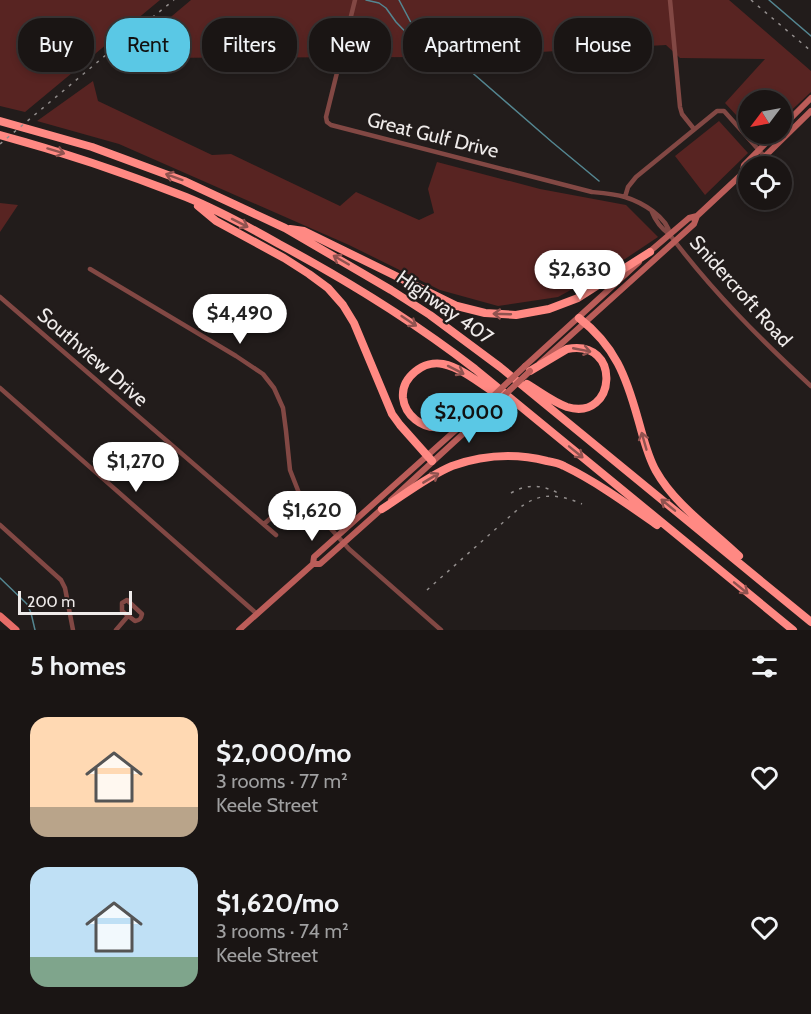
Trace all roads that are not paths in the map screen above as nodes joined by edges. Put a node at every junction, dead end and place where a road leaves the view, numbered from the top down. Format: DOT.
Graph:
graph roads {
  1 [pos="355,0"];
  2 [pos="670,0"];
  3 [pos="811,98"];
  4 [pos="811,111"];
  5 [pos="792,117"];
  6 [pos="0,121"];
  7 [pos="694,129"];
  8 [pos="0,135"];
  9 [pos="765,144"];
  10 [pos="759,150"];
  11 [pos="753,156"];
  12 [pos="764,156"];
  13 [pos="766,156"];
  14 [pos="738,180"];
  15 [pos="625,197"];
  16 [pos="188,198"];
  17 [pos="697,216"];
  18 [pos="285,228"];
  19 [pos="670,234"];
  20 [pos="675,241"];
  21 [pos="650,252"];
  22 [pos="90,269"];
  23 [pos="0,297"];
  24 [pos="582,320"];
  25 [pos="500,367"];
  26 [pos="528,369"];
  27 [pos="811,386"];
  28 [pos="0,388"];
  29 [pos="488,406"];
  30 [pos="473,414"];
  31 [pos="530,415"];
  32 [pos="430,458"];
  33 [pos="299,493"];
  34 [pos="382,509"];
  35 [pos="264,524"];
  36 [pos="0,525"];
  37 [pos="276,535"];
  38 [pos="338,536"];
  39 [pos="343,543"];
  40 [pos="696,551"];
  41 [pos="313,564"];
  42 [pos="778,595"];
  43 [pos="257,614"];
  44 [pos="0,616"];
  45 [pos="128,616"];
  46 [pos="811,622"];
  47 [pos="16,630"];
  48 [pos="73,630"];
  49 [pos="116,630"];
  50 [pos="239,630"];
  51 [pos="441,630"];
  52 [pos="793,630"];
  1 -- 15 [label="street, Great Gulf Drive"];
  2 -- 7 [label="street"];
  3 -- 5 [label="main road"];
  4 -- 13 [label="main road"];
  18 -- 6 [label="highway, Highway 407, one-way"];
  7 -- 10 [label="street"];
  7 -- 15 [label="street"];
  8 -- 16 [label="highway, Highway 407, one-way"];
  9 -- 10 [label="main road"];
  10 -- 11 [label="main road"];
  10 -- 12 [label="street"];
  14 -- 17 [label="main road"];
  15 -- 19 [label="street, Great Gulf Drive"];
  16 -- 31 [label="highway, Highway 407, one-way"];
  16 -- 32 [label="highway"];
  17 -- 19 [label="main road"];
  17 -- 20 [label="main road"];
  21 -- 18 [label="highway, one-way"];
  25 -- 18 [label="highway, Highway 407, one-way"];
  19 -- 20 [label="street, Snidercroft Road"];
  19 -- 21 [label="main road"];
  20 -- 24 [label="main road"];
  20 -- 27 [label="street, Snidercroft Road"];
  21 -- 24 [label="main road"];
  22 -- 33 [label="street"];
  23 -- 35 [label="street, Southview Drive"];
  24 -- 26 [label="main road"];
  42 -- 24 [label="highway, one-way"];
  26 -- 25 [label="highway, one-way"];
  42 -- 25 [label="highway, Highway 407, one-way"];
  26 -- 29 [label="main road, bridge"];
  28 -- 43 [label="street"];
  29 -- 30 [label="main road"];
  29 -- 32 [label="main road"];
  30 -- 31 [label="highway, one-way"];
  30 -- 32 [label="main road"];
  31 -- 40 [label="highway, Highway 407, one-way"];
  32 -- 34 [label="main road"];
  32 -- 38 [label="main road"];
  33 -- 35 [label="street"];
  33 -- 38 [label="street"];
  34 -- 39 [label="main road"];
  34 -- 40 [label="highway, one-way"];
  35 -- 37 [label="street, Southview Drive"];
  36 -- 48 [label="street"];
  38 -- 39 [label="street"];
  38 -- 41 [label="main road"];
  39 -- 41 [label="main road"];
  39 -- 51 [label="street"];
  40 -- 52 [label="highway, Highway 407, one-way"];
  41 -- 43 [label="main road"];
  42 -- 46 [label="highway, Highway 407"];
  43 -- 50 [label="main road"];
  44 -- 47 [label="main road"];
  45 -- 45 [label="street"];
  45 -- 49 [label="street"];
}
